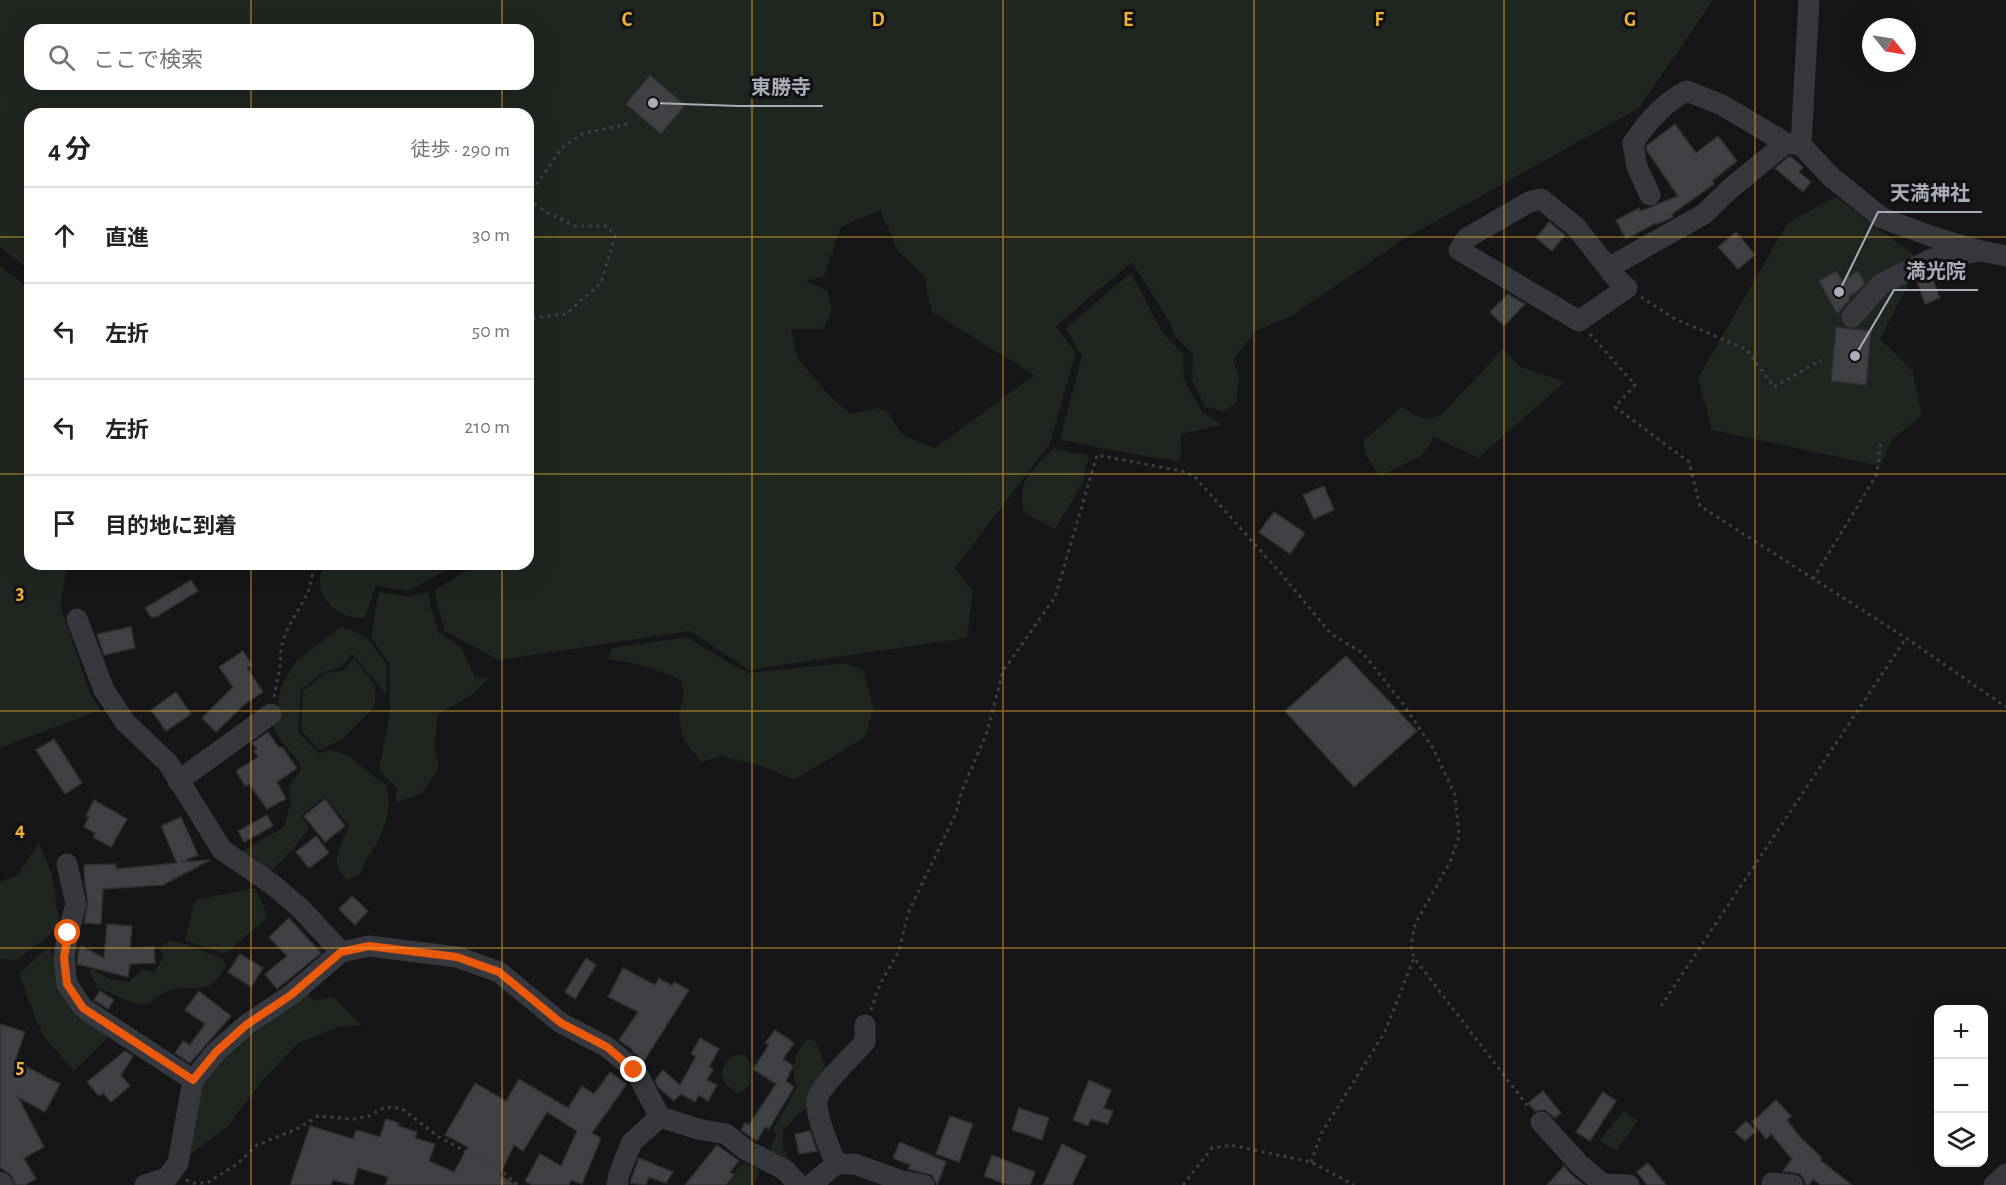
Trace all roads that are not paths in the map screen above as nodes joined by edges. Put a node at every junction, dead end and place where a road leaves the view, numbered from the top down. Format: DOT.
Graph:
graph roads {
  1 [pos="1809,0"];
  2 [pos="1793,144"];
  3 [pos="1650,195"];
  4 [pos="1981,251"];
  5 [pos="2006,256"];
  6 [pos="1608,268"];
  7 [pos="1852,317"];
  8 [pos="77,619"];
  9 [pos="271,714"];
  10 [pos="178,781"];
  11 [pos="67,864"];
  12 [pos="341,952"];
  13 [pos="865,1025"];
  14 [pos="193,1080"];
  15 [pos="660,1117"];
  16 [pos="1541,1122"];
  17 [pos="836,1164"];
  18 [pos="2006,1174"];
  19 [pos="1772,1183"];
  20 [pos="145,1185"];
  21 [pos="617,1185"];
  22 [pos="799,1185"];
  23 [pos="811,1185"];
  24 [pos="924,1185"];
  25 [pos="1629,1185"];
  26 [pos="1793,1185"];
  27 [pos="1994,1185"];
  1 -- 2 [label="street"];
  2 -- 3 [label="street"];
  2 -- 4 [label="street"];
  2 -- 6 [label="street"];
  4 -- 5 [label="street"];
  4 -- 7 [label="street"];
  6 -- 6 [label="street"];
  8 -- 10 [label="street"];
  9 -- 10 [label="street"];
  10 -- 12 [label="street"];
  11 -- 14 [label="street"];
  12 -- 14 [label="street"];
  12 -- 15 [label="street"];
  13 -- 17 [label="street"];
  14 -- 20 [label="street"];
  15 -- 21 [label="street"];
  15 -- 22 [label="street"];
  16 -- 25 [label="street"];
  17 -- 23 [label="street"];
  17 -- 24 [label="street"];
  18 -- 27 [label="street"];
  19 -- 26 [label="street"];
}
